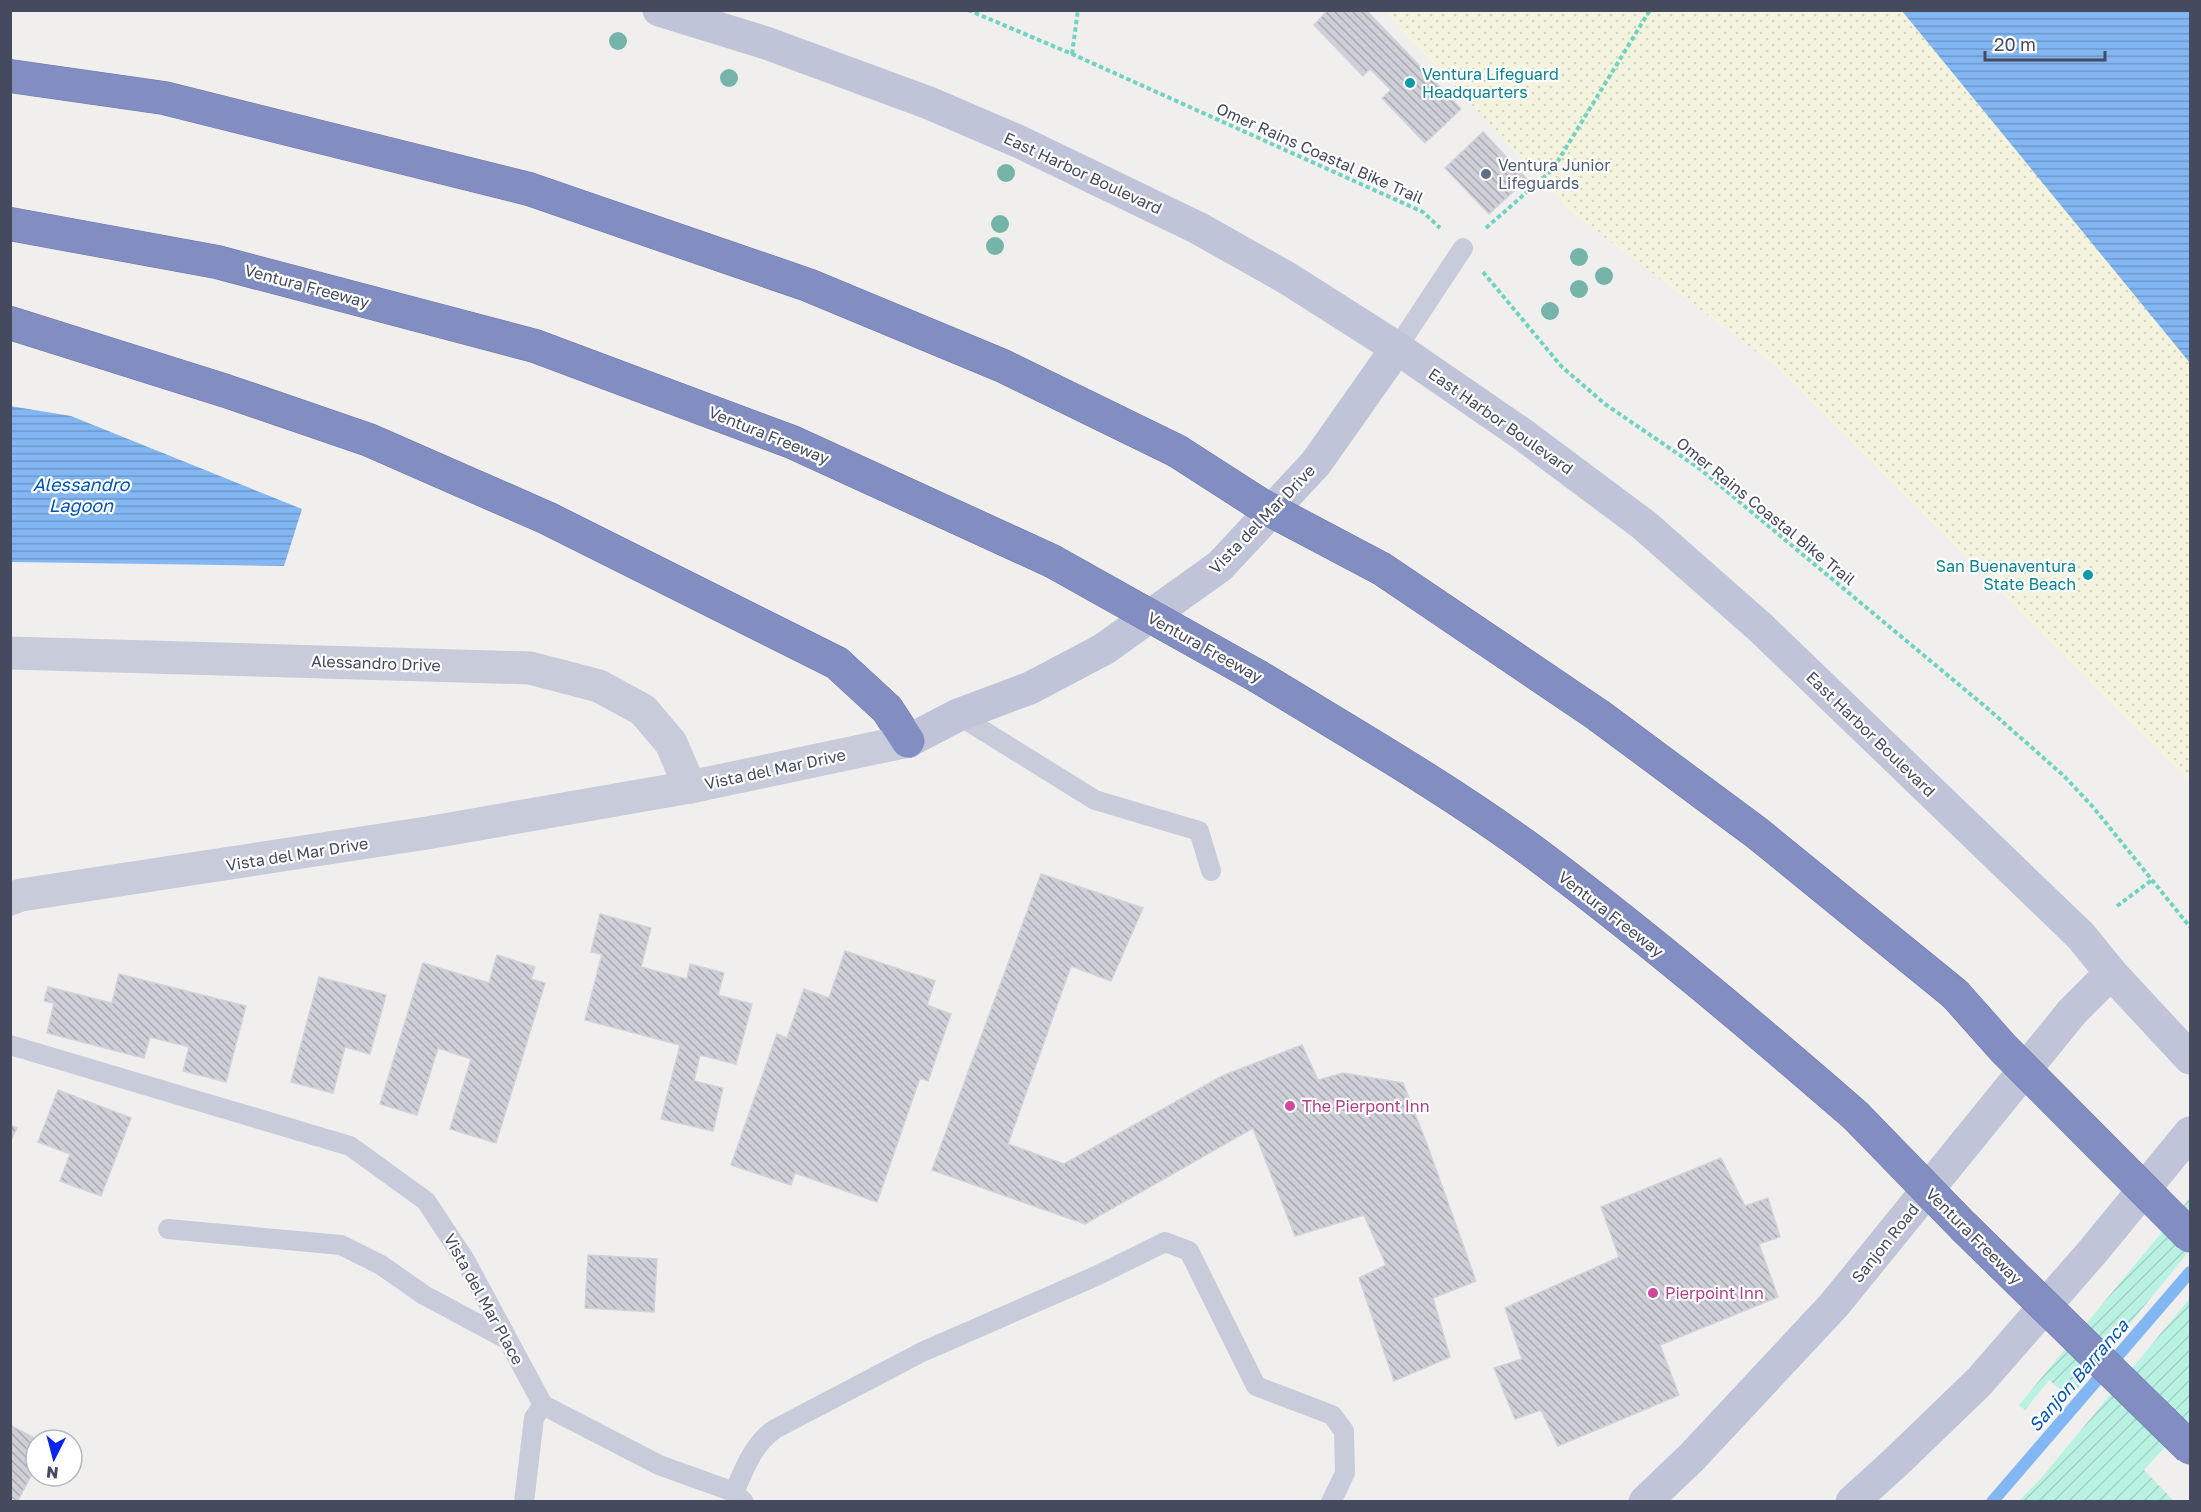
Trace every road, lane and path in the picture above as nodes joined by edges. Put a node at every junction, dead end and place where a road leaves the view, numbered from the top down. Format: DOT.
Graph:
graph roads {
  1 [pos="659,10"];
  2 [pos="968,10"];
  3 [pos="1078,10"];
  4 [pos="1650,10"];
  5 [pos="1072,54"];
  6 [pos="10,76"];
  7 [pos="10,224"];
  8 [pos="1462,248"];
  9 [pos="10,323"];
  10 [pos="1397,348"];
  11 [pos="10,653"];
  12 [pos="958,715"];
  13 [pos="908,741"];
  14 [pos="690,787"];
  15 [pos="1211,871"];
  16 [pos="2152,880"];
  17 [pos="10,898"];
  18 [pos="2117,906"];
  19 [pos="2190,927"];
  20 [pos="2111,972"];
  21 [pos="10,1045"];
  22 [pos="2190,1058"];
  23 [pos="2190,1133"];
  24 [pos="168,1229"];
  25 [pos="2190,1236"];
  26 [pos="508,1340"];
  27 [pos="543,1405"];
  28 [pos="2190,1448"];
  29 [pos="739,1497"];
  30 [pos="524,1502"];
  31 [pos="1331,1502"];
  32 [pos="1645,1502"];
  33 [pos="1852,1502"];
  1 -- 10 [label="main road, East Harbor Boulevard"];
  2 -- 5 [label="path, Omer Rains Coastal Bike Trail"];
  3 -- 5 [label="path"];
  4 -- 8 [label="path"];
  5 -- 8 [label="path, Omer Rains Coastal Bike Trail"];
  6 -- 25 [label="highway, bridge"];
  7 -- 28 [label="highway, Ventura Freeway, bridge"];
  8 -- 10 [label="lane"];
  8 -- 16 [label="path, Omer Rains Coastal Bike Trail"];
  9 -- 13 [label="highway"];
  10 -- 12 [label="main road, Vista del Mar Drive"];
  10 -- 20 [label="main road, East Harbor Boulevard"];
  11 -- 14 [label="street, Alessandro Drive"];
  12 -- 13 [label="main road, Vista del Mar Drive"];
  12 -- 15 [label="lane"];
  13 -- 14 [label="street, Vista del Mar Drive"];
  14 -- 17 [label="street, Vista del Mar Drive"];
  16 -- 18 [label="path"];
  16 -- 19 [label="path, Omer Rains Coastal Bike Trail"];
  20 -- 22 [label="main road, East Harbor Boulevard"];
  20 -- 32 [label="main road, Sanjon Road"];
  21 -- 26 [label="lane, Vista del Mar Place"];
  23 -- 33 [label="main road"];
  24 -- 26 [label="lane"];
  26 -- 27 [label="lane, Vista del Mar Place"];
  27 -- 29 [label="lane"];
  27 -- 30 [label="lane"];
  29 -- 31 [label="lane"];
}
